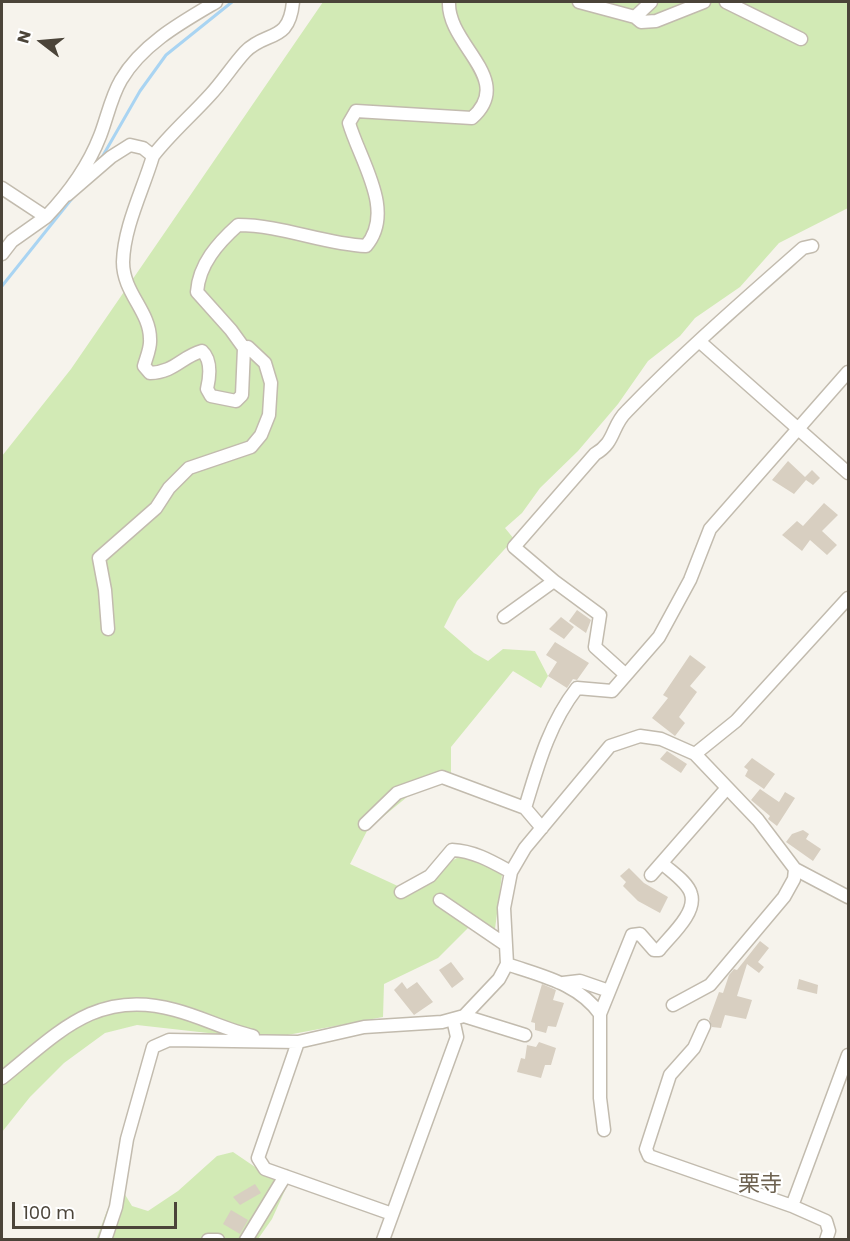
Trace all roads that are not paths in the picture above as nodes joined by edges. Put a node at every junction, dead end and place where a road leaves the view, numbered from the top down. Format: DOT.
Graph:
graph roads {
  1 [pos="216,2"];
  2 [pos="293,2"];
  3 [pos="449,2"];
  4 [pos="579,2"];
  5 [pos="651,2"];
  6 [pos="704,2"];
  7 [pos="726,2"];
  8 [pos="635,17"];
  9 [pos="801,39"];
  10 [pos="153,156"];
  11 [pos="2,188"];
  12 [pos="67,195"];
  13 [pos="46,217"];
  14 [pos="812,246"];
  15 [pos="2,254"];
  16 [pos="699,341"];
  17 [pos="244,348"];
  18 [pos="849,372"];
  19 [pos="799,428"];
  20 [pos="849,472"];
  21 [pos="554,581"];
  22 [pos="849,598"];
  23 [pos="504,617"];
  24 [pos="108,629"];
  25 [pos="626,675"];
  26 [pos="695,754"];
  27 [pos="727,788"];
  28 [pos="525,808"];
  29 [pos="365,824"];
  30 [pos="542,828"];
  31 [pos="662,863"];
  32 [pos="795,868"];
  33 [pos="511,872"];
  34 [pos="651,875"];
  35 [pos="401,892"];
  36 [pos="849,897"];
  37 [pos="440,900"];
  38 [pos="506,945"];
  39 [pos="507,964"];
  40 [pos="563,983"];
  41 [pos="609,991"];
  42 [pos="673,1005"];
  43 [pos="600,1014"];
  44 [pos="458,1017"];
  45 [pos="704,1026"];
  46 [pos="525,1035"];
  47 [pos="281,1042"];
  48 [pos="298,1042"];
  49 [pos="849,1055"];
  50 [pos="2,1078"];
  51 [pos="604,1130"];
  52 [pos="285,1176"];
  53 [pos="792,1206"];
  54 [pos="392,1214"];
  55 [pos="105,1239"];
  56 [pos="208,1239"];
  57 [pos="218,1239"];
  58 [pos="246,1239"];
  59 [pos="383,1239"];
  60 [pos="826,1239"];
  1 -- 12 [label="street"];
  2 -- 10 [label="street"];
  3 -- 17 [label="street"];
  4 -- 8 [label="street"];
  5 -- 8 [label="street"];
  6 -- 8 [label="street"];
  7 -- 9 [label="street"];
  10 -- 12 [label="street"];
  10 -- 17 [label="street"];
  11 -- 13 [label="street"];
  12 -- 13 [label="street"];
  13 -- 15 [label="street"];
  14 -- 16 [label="street"];
  16 -- 19 [label="street"];
  16 -- 21 [label="street"];
  17 -- 24 [label="street"];
  18 -- 19 [label="street"];
  19 -- 20 [label="street"];
  19 -- 25 [label="street"];
  21 -- 23 [label="street"];
  21 -- 25 [label="street"];
  22 -- 26 [label="street"];
  25 -- 28 [label="street"];
  26 -- 27 [label="street"];
  26 -- 30 [label="street"];
  27 -- 31 [label="street"];
  27 -- 32 [label="street"];
  28 -- 29 [label="street"];
  28 -- 30 [label="street"];
  30 -- 33 [label="street"];
  31 -- 34 [label="street"];
  31 -- 41 [label="street"];
  32 -- 36 [label="street"];
  32 -- 42 [label="street"];
  33 -- 35 [label="street"];
  33 -- 38 [label="street"];
  37 -- 38 [label="street"];
  38 -- 39 [label="street"];
  39 -- 40 [label="street"];
  39 -- 44 [label="street"];
  40 -- 41 [label="street"];
  40 -- 43 [label="street"];
  41 -- 43 [label="street"];
  43 -- 51 [label="street"];
  44 -- 46 [label="street"];
  44 -- 48 [label="street"];
  44 -- 54 [label="street"];
  45 -- 53 [label="street"];
  47 -- 48 [label="street"];
  47 -- 50 [label="street"];
  47 -- 55 [label="street"];
  48 -- 52 [label="street"];
  49 -- 53 [label="street"];
  52 -- 54 [label="street"];
  52 -- 58 [label="street"];
  53 -- 60 [label="street"];
  54 -- 59 [label="street"];
  56 -- 57 [label="street"];
}
